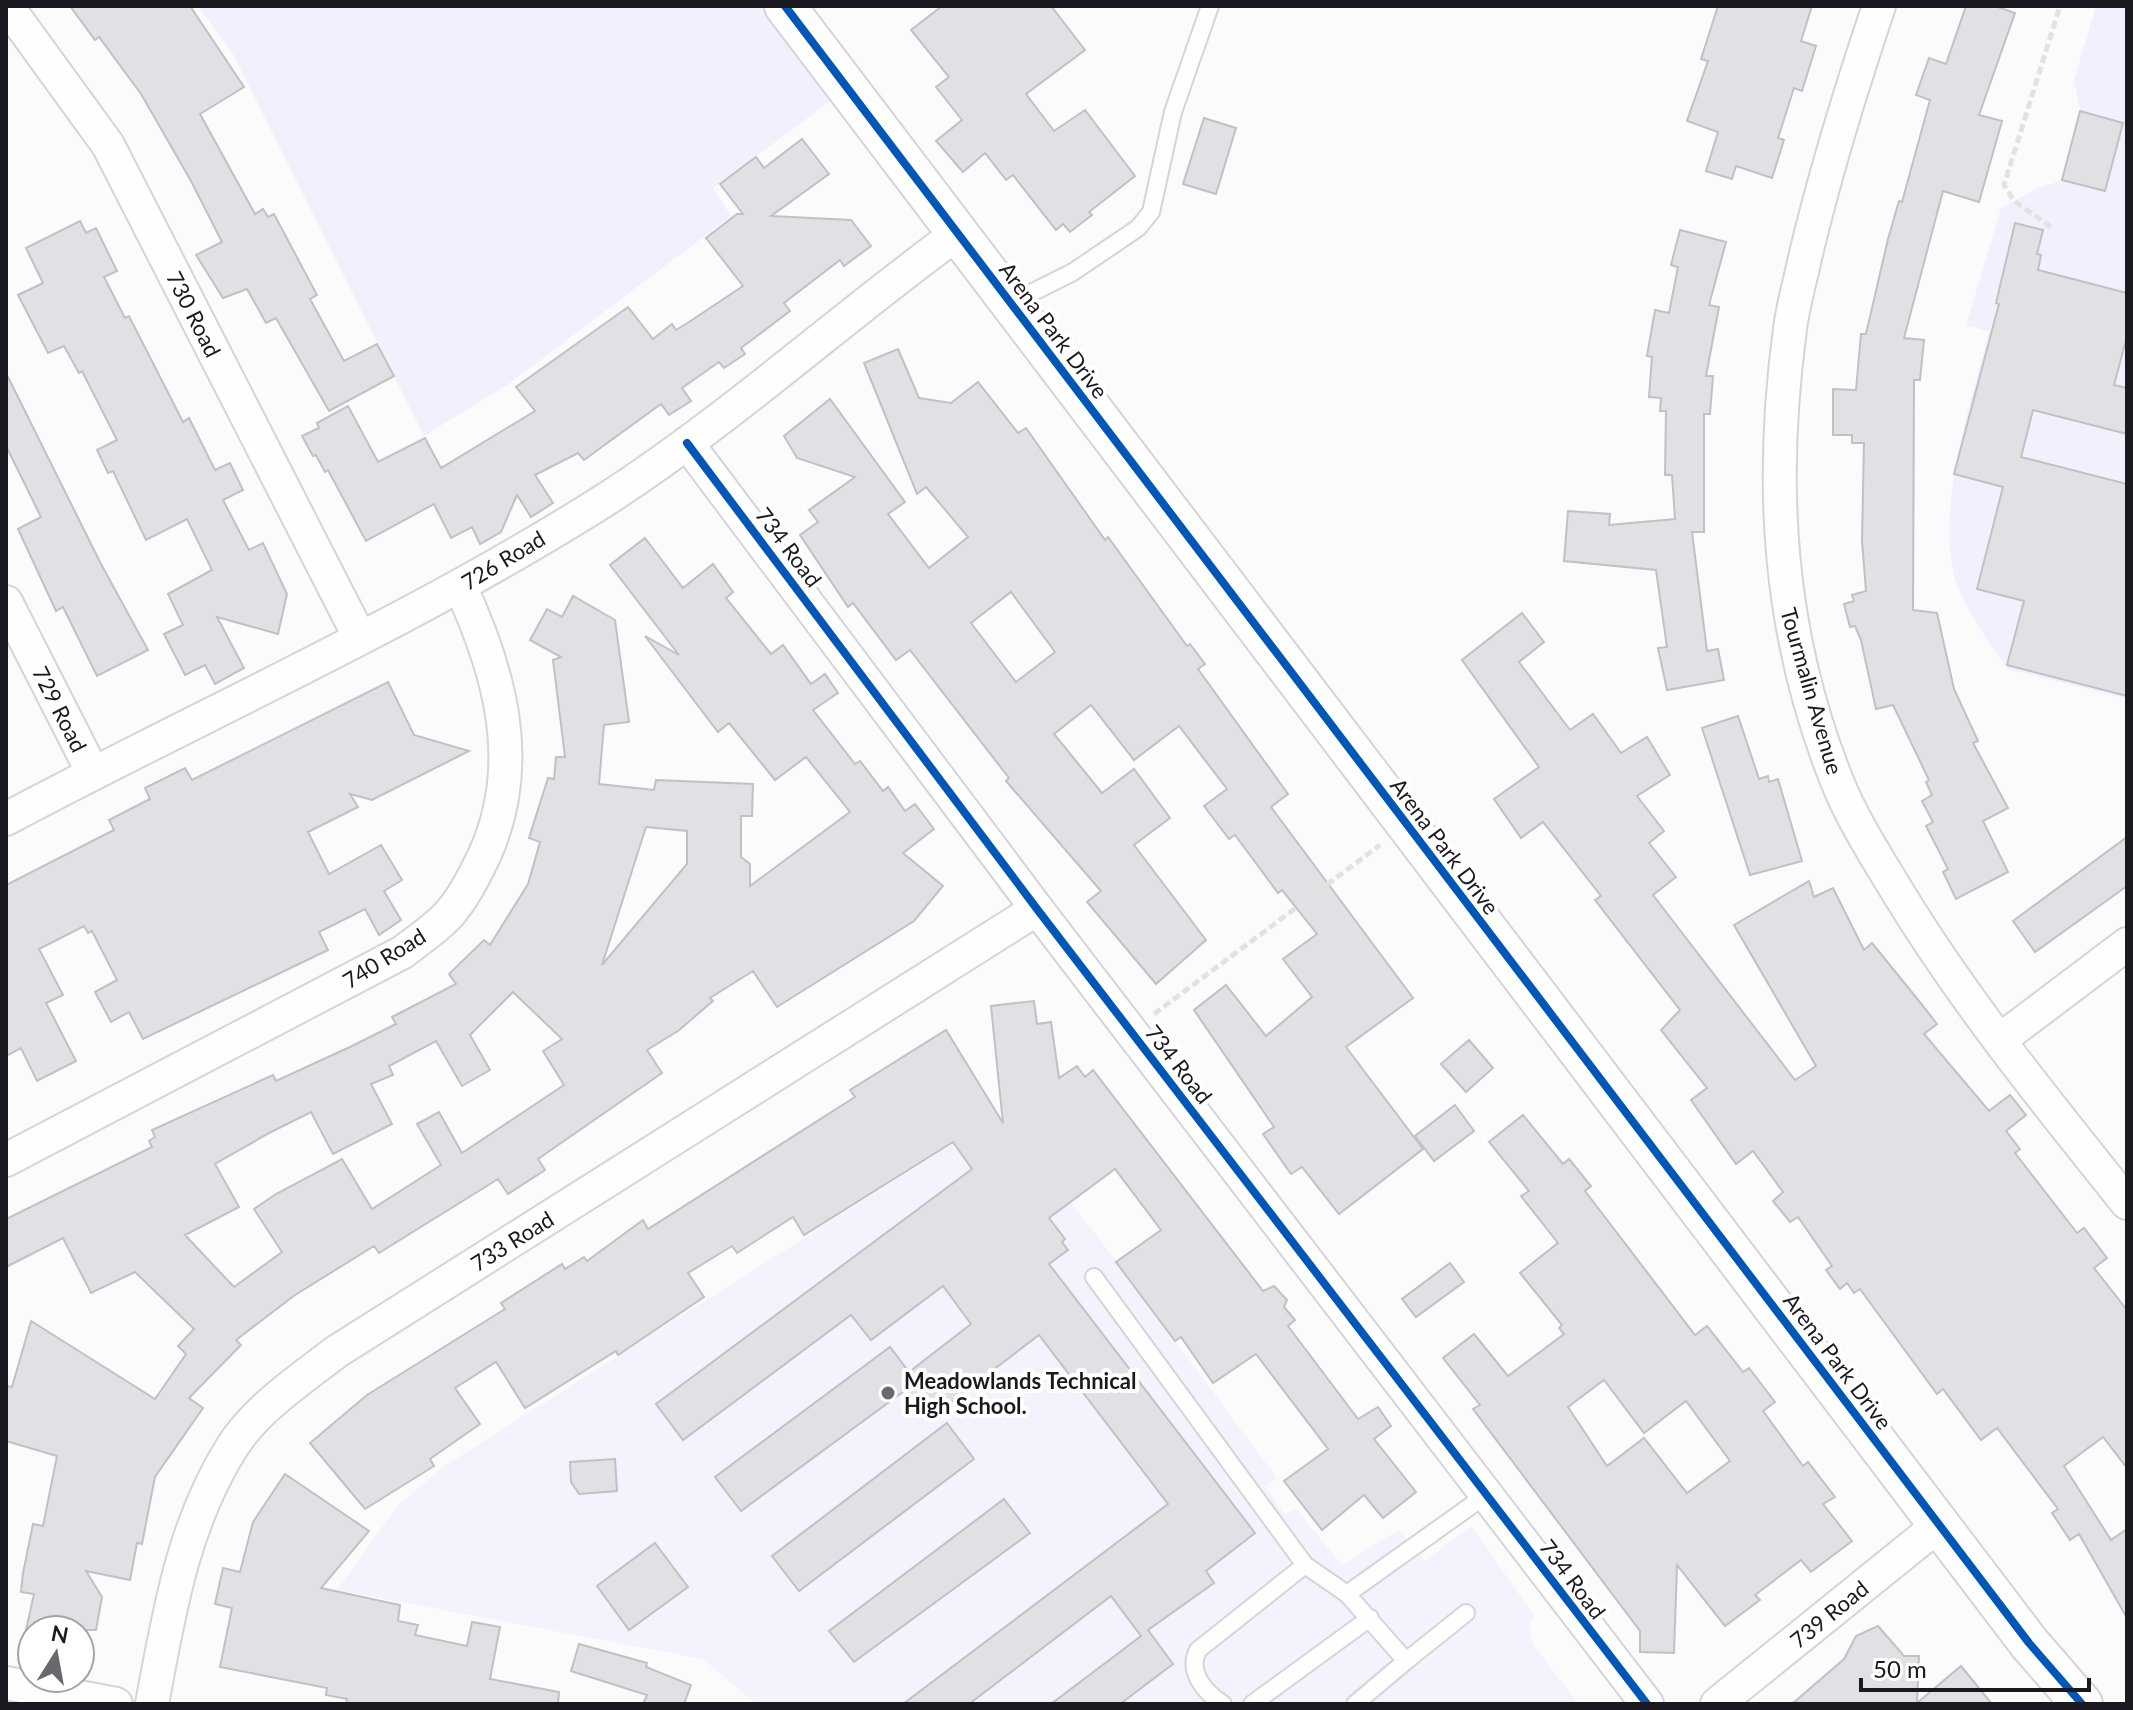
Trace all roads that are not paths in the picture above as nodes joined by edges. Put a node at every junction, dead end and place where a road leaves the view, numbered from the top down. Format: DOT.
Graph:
graph roads {
  1 [pos="7,6"];
  2 [pos="785,6"];
  3 [pos="1210,6"];
  4 [pos="1879,6"];
  5 [pos="958,233"];
  6 [pos="1011,303"];
  7 [pos="687,443"];
  8 [pos="460,586"];
  9 [pos="6,602"];
  10 [pos="359,636"];
  11 [pos="93,773"];
  12 [pos="6,819"];
  13 [pos="1037,909"];
  14 [pos="2127,944"];
  15 [pos="2000,1040"];
  16 [pos="6,1160"];
  17 [pos="2127,1203"];
  18 [pos="1094,1277"];
  19 [pos="1486,1495"];
  20 [pos="1940,1524"];
  21 [pos="1305,1565"];
  22 [pos="1347,1594"];
  23 [pos="1466,1613"];
  24 [pos="1370,1618"];
  25 [pos="1406,1661"];
  26 [pos="6,1683"];
  27 [pos="116,1704"];
  28 [pos="152,1704"];
  29 [pos="1223,1704"];
  30 [pos="1252,1704"];
  31 [pos="1355,1704"];
  32 [pos="1647,1704"];
  33 [pos="1717,1704"];
  34 [pos="2082,1704"];
  1 -- 10 [label="street, 730 Road"];
  2 -- 5 [label="street, Arena Park Drive"];
  3 -- 6 [label="lane"];
  4 -- 15 [label="street, Tourmalin Avenue"];
  5 -- 6 [label="street, Arena Park Drive"];
  5 -- 7 [label="street, 726 Road"];
  6 -- 20 [label="street, Arena Park Drive"];
  7 -- 8 [label="street, 726 Road"];
  7 -- 13 [label="street, 734 Road"];
  8 -- 10 [label="street, 726 Road"];
  8 -- 16 [label="street, 740 Road"];
  9 -- 11 [label="street, 729 Road"];
  10 -- 11 [label="street, 726 Road"];
  11 -- 12 [label="street, 726 Road"];
  13 -- 19 [label="street, 734 Road"];
  13 -- 28 [label="street, 733 Road"];
  14 -- 15 [label="street"];
  15 -- 17 [label="street, Tourmalin Avenue"];
  18 -- 21 [label="lane"];
  19 -- 22 [label="lane"];
  19 -- 32 [label="street, 734 Road"];
  20 -- 33 [label="street, 739 Road"];
  20 -- 34 [label="street, Arena Park Drive"];
  21 -- 22 [label="lane"];
  21 -- 29 [label="lane"];
  22 -- 24 [label="lane"];
  23 -- 25 [label="lane"];
  24 -- 25 [label="lane"];
  24 -- 30 [label="lane"];
  25 -- 31 [label="lane"];
  26 -- 27 [label="street"];
}
